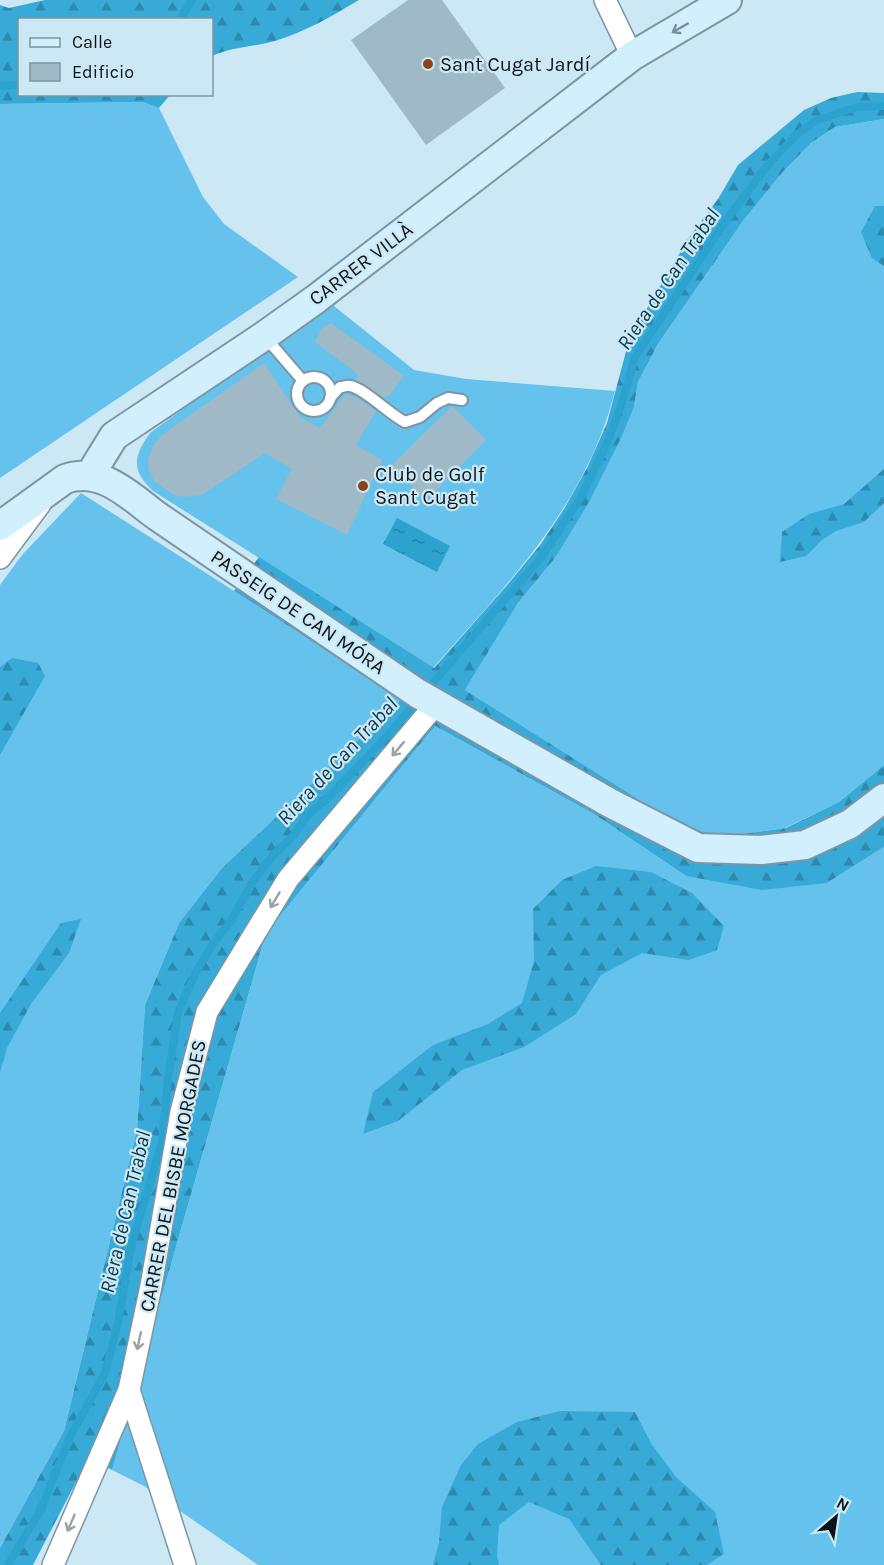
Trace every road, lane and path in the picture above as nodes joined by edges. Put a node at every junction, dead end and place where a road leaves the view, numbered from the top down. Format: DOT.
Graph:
graph roads {
  1 [pos="605,0"];
  2 [pos="728,0"];
  3 [pos="632,56"];
  4 [pos="264,336"];
  5 [pos="303,381"];
  6 [pos="330,398"];
  7 [pos="462,399"];
  8 [pos="90,475"];
  9 [pos="49,492"];
  10 [pos="0,526"];
  11 [pos="0,558"];
  12 [pos="428,700"];
  13 [pos="884,798"];
  14 [pos="129,1390"];
  15 [pos="53,1565"];
  16 [pos="185,1565"];
  1 -- 3 [label="street"];
  2 -- 3 [label="street, CARRER VILLÀ, one-way"];
  3 -- 4 [label="street, CARRER VILLÀ"];
  4 -- 5 [label="lane"];
  4 -- 8 [label="street, CARRER VILLÀ"];
  5 -- 6 [label="lane"];
  5 -- 6 [label="lane"];
  6 -- 7 [label="lane"];
  8 -- 9 [label="street"];
  8 -- 12 [label="street, PASSEIG DE CAN MÓRA"];
  9 -- 10 [label="street"];
  9 -- 11 [label="street"];
  12 -- 13 [label="street, PASSEIG DE CAN MÓRA"];
  12 -- 14 [label="street, CARRER DEL BISBE MORGADES, one-way"];
  14 -- 15 [label="street, CARRER DEL BISBE MORGADES, one-way"];
  14 -- 16 [label="street"];
}
